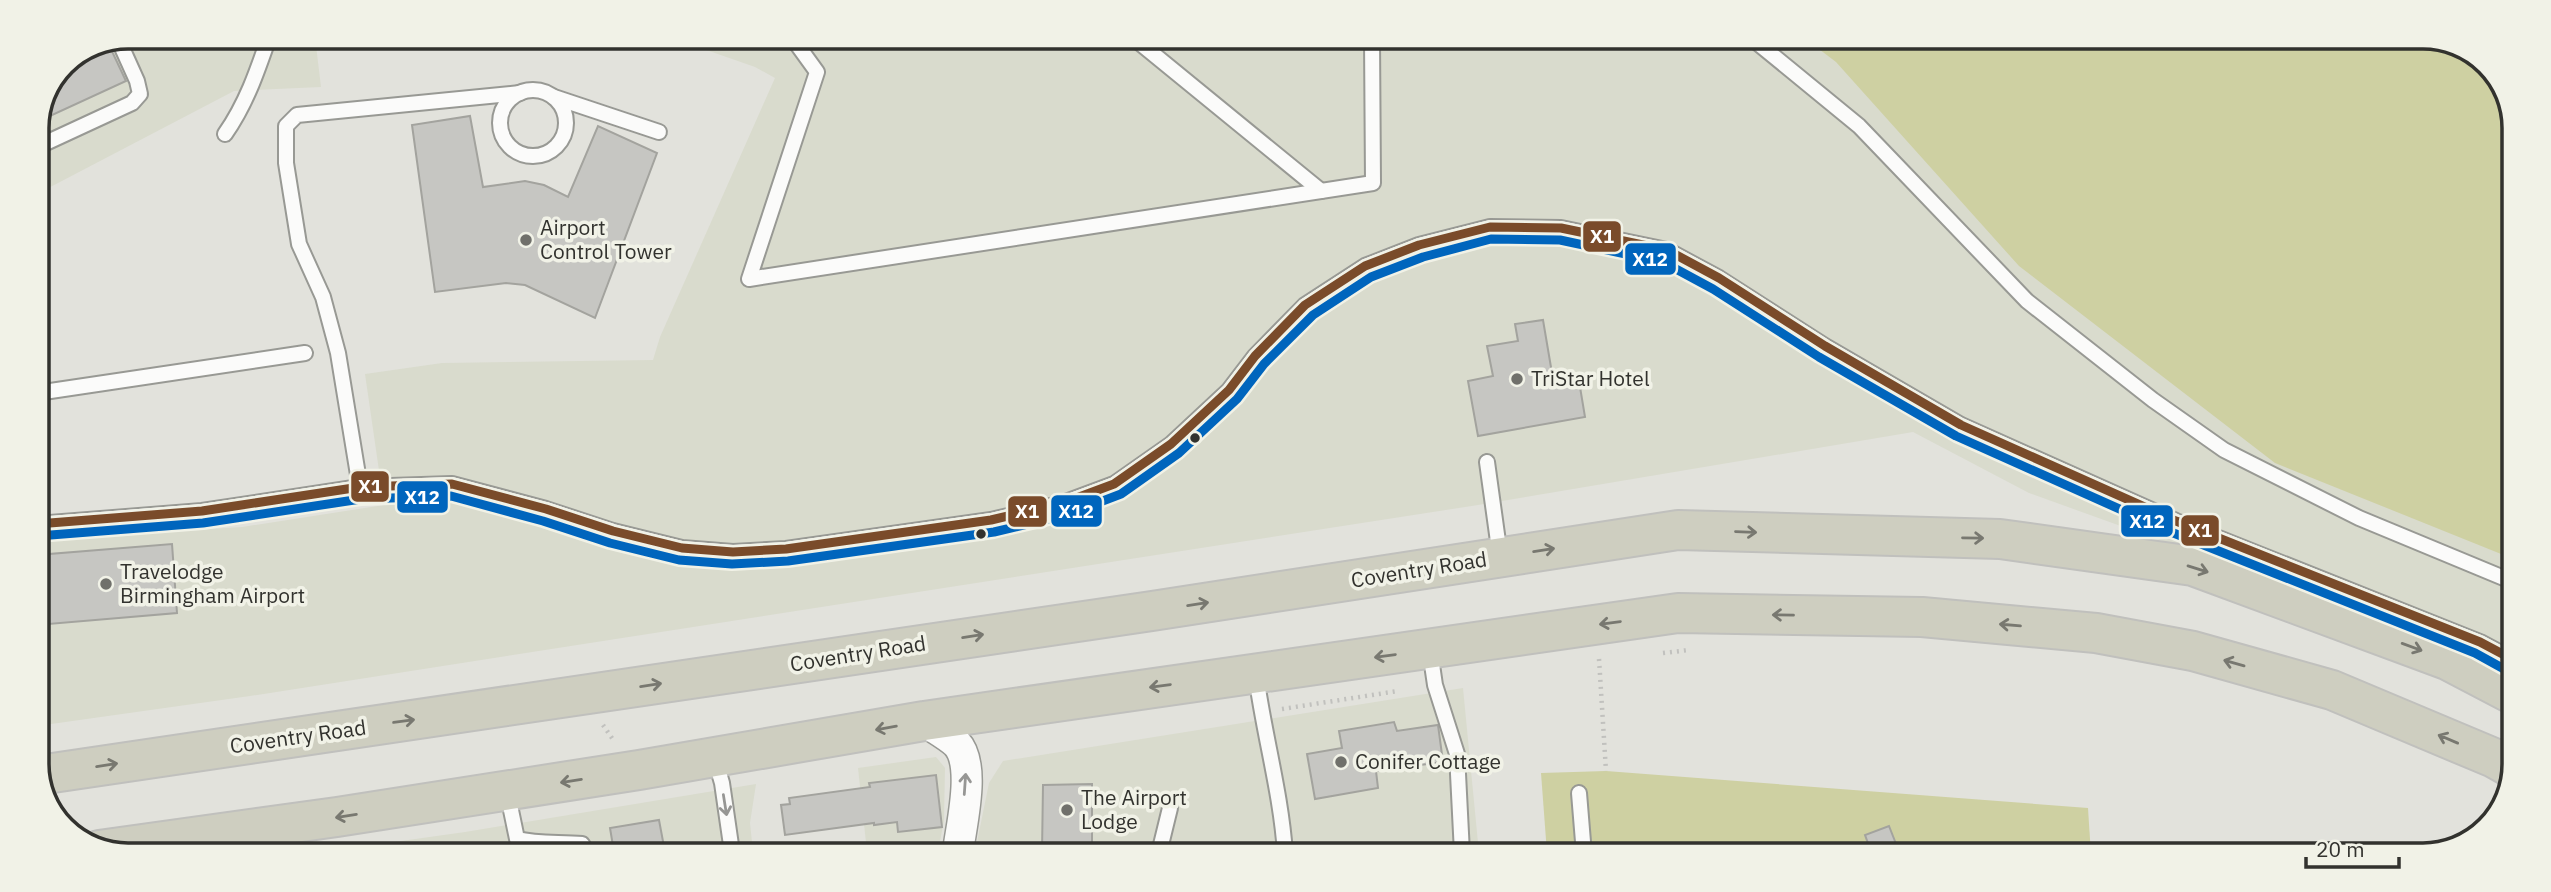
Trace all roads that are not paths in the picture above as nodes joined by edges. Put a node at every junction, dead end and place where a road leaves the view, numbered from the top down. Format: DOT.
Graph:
graph roads {
  1 [pos="265,49"];
  2 [pos="800,49"];
  3 [pos="1147,49"];
  4 [pos="1372,49"];
  5 [pos="1765,49"];
  6 [pos="123,50"];
  7 [pos="520,93"];
  8 [pos="551,96"];
  9 [pos="659,132"];
  10 [pos="225,134"];
  11 [pos="49,141"];
  12 [pos="1321,191"];
  13 [pos="305,353"];
  14 [pos="49,391"];
  15 [pos="1487,462"];
  16 [pos="360,487"];
  17 [pos="49,523"];
  18 [pos="1501,557"];
  19 [pos="2502,577"];
  20 [pos="2502,654"];
  21 [pos="1433,667"];
  22 [pos="1256,674"];
  23 [pos="2502,689"];
  24 [pos="924,721"];
  25 [pos="715,758"];
  26 [pos="2502,762"];
  27 [pos="50,773"];
  28 [pos="507,790"];
  29 [pos="1579,793"];
  30 [pos="1170,808"];
  31 [pos="276,839"];
  32 [pos="212,843"];
  33 [pos="531,843"];
  34 [pos="546,843"];
  35 [pos="569,843"];
  36 [pos="731,843"];
  37 [pos="959,843"];
  38 [pos="1161,843"];
  39 [pos="1284,843"];
  40 [pos="1461,843"];
  41 [pos="1583,843"];
  1 -- 10 [label="lane"];
  2 -- 12 [label="lane"];
  3 -- 12 [label="lane"];
  4 -- 12 [label="lane"];
  5 -- 19 [label="lane"];
  6 -- 11 [label="lane"];
  7 -- 8 [label="lane"];
  7 -- 8 [label="lane"];
  7 -- 16 [label="lane"];
  8 -- 9 [label="lane"];
  13 -- 14 [label="lane"];
  15 -- 18 [label="lane"];
  16 -- 17 [label="lane"];
  16 -- 20 [label="lane"];
  18 -- 23 [label="highway, Coventry Road, one-way"];
  27 -- 18 [label="highway, Coventry Road, one-way"];
  21 -- 22 [label="highway, one-way"];
  26 -- 21 [label="highway, one-way"];
  21 -- 40 [label="lane"];
  22 -- 24 [label="highway, one-way"];
  22 -- 39 [label="lane"];
  24 -- 25 [label="highway, one-way"];
  37 -- 24 [label="street, one-way"];
  25 -- 28 [label="highway, one-way"];
  25 -- 36 [label="lane, one-way"];
  28 -- 31 [label="highway, one-way"];
  28 -- 33 [label="lane"];
  29 -- 41 [label="lane"];
  30 -- 38 [label="lane"];
  31 -- 32 [label="highway"];
  34 -- 35 [label="lane"];
}
